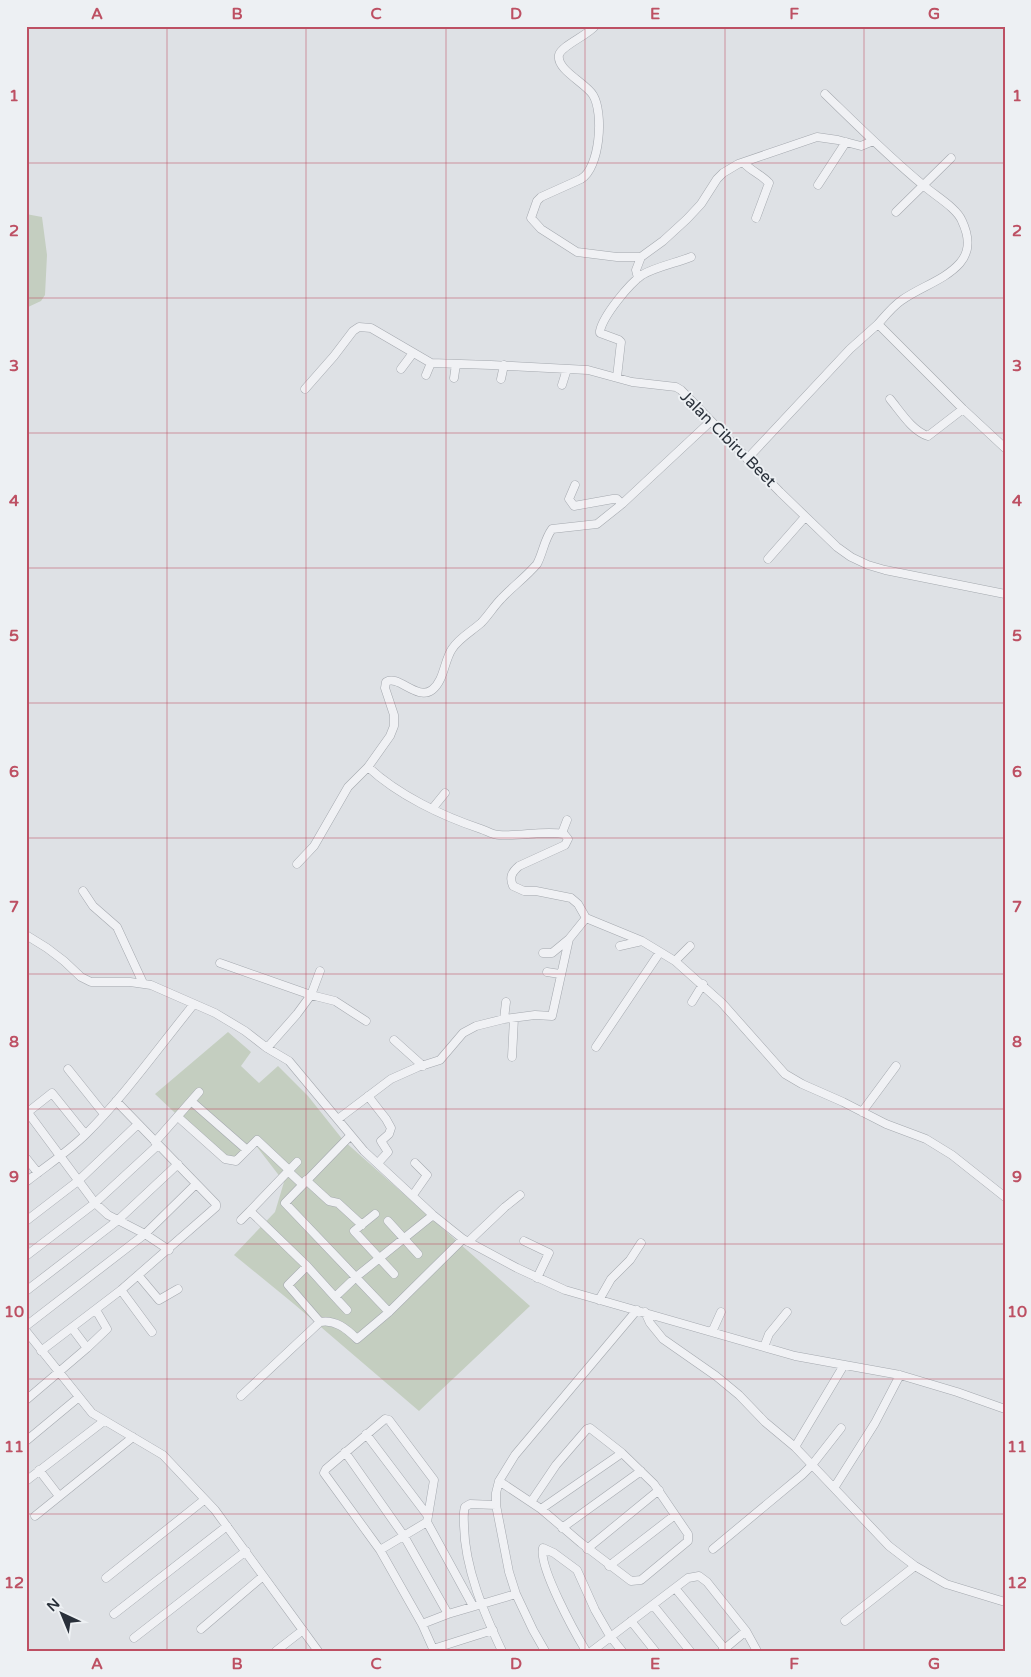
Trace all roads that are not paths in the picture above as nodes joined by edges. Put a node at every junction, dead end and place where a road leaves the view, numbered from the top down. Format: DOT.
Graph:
graph roads {
  1 [pos="595,26"];
  2 [pos="825,94"];
  3 [pos="873,141"];
  4 [pos="846,142"];
  5 [pos="952,158"];
  6 [pos="744,163"];
  7 [pos="818,185"];
  8 [pos="923,185"];
  9 [pos="896,212"];
  10 [pos="756,218"];
  11 [pos="642,257"];
  12 [pos="691,258"];
  13 [pos="638,278"];
  14 [pos="878,324"];
  15 [pos="413,353"];
  16 [pos="431,364"];
  17 [pos="456,364"];
  18 [pos="504,365"];
  19 [pos="401,369"];
  20 [pos="567,369"];
  21 [pos="426,375"];
  22 [pos="617,377"];
  23 [pos="454,378"];
  24 [pos="501,380"];
  25 [pos="562,385"];
  26 [pos="305,389"];
  27 [pos="890,399"];
  28 [pos="963,409"];
  29 [pos="711,422"];
  30 [pos="1005,448"];
  31 [pos="747,459"];
  32 [pos="575,485"];
  33 [pos="622,504"];
  34 [pos="805,517"];
  35 [pos="768,559"];
  36 [pos="1005,594"];
  37 [pos="368,767"];
  38 [pos="444,792"];
  39 [pos="432,809"];
  40 [pos="567,820"];
  41 [pos="562,833"];
  42 [pos="297,864"];
  43 [pos="83,891"];
  44 [pos="586,918"];
  45 [pos="26,935"];
  46 [pos="569,940"];
  47 [pos="642,941"];
  48 [pos="620,946"];
  49 [pos="690,946"];
  50 [pos="660,952"];
  51 [pos="543,953"];
  52 [pos="675,961"];
  53 [pos="220,963"];
  54 [pos="320,971"];
  55 [pos="547,972"];
  56 [pos="560,974"];
  57 [pos="144,983"];
  58 [pos="703,984"];
  59 [pos="311,995"];
  60 [pos="506,1002"];
  61 [pos="692,1002"];
  62 [pos="194,1004"];
  63 [pos="514,1018"];
  64 [pos="504,1019"];
  65 [pos="366,1021"];
  66 [pos="394,1040"];
  67 [pos="267,1048"];
  68 [pos="596,1048"];
  69 [pos="512,1058"];
  70 [pos="423,1066"];
  71 [pos="896,1066"];
  72 [pos="68,1069"];
  73 [pos="199,1092"];
  74 [pos="368,1096"];
  75 [pos="116,1101"];
  76 [pos="192,1101"];
  77 [pos="27,1111"];
  78 [pos="862,1112"];
  79 [pos="104,1114"];
  80 [pos="178,1117"];
  81 [pos="338,1119"];
  82 [pos="138,1124"];
  83 [pos="85,1134"];
  84 [pos="350,1136"];
  85 [pos="157,1144"];
  86 [pos="247,1150"];
  87 [pos="61,1156"];
  88 [pos="26,1158"];
  89 [pos="297,1162"];
  90 [pos="378,1163"];
  91 [pos="415,1163"];
  92 [pos="178,1164"];
  93 [pos="289,1171"];
  94 [pos="38,1173"];
  95 [pos="78,1181"];
  96 [pos="26,1182"];
  97 [pos="304,1182"];
  98 [pos="196,1184"];
  99 [pos="413,1195"];
  100 [pos="520,1195"];
  101 [pos="1005,1197"];
  102 [pos="94,1203"];
  103 [pos="250,1211"];
  104 [pos="375,1214"];
  105 [pos="433,1215"];
  106 [pos="241,1220"];
  107 [pos="26,1221"];
  108 [pos="117,1221"];
  109 [pos="388,1221"];
  110 [pos="362,1224"];
  111 [pos="145,1234"];
  112 [pos="404,1239"];
  113 [pos="466,1241"];
  114 [pos="524,1241"];
  115 [pos="641,1243"];
  116 [pos="168,1250"];
  117 [pos="418,1254"];
  118 [pos="26,1256"];
  119 [pos="380,1258"];
  120 [pos="307,1266"];
  121 [pos="394,1274"];
  122 [pos="138,1275"];
  123 [pos="356,1277"];
  124 [pos="537,1278"];
  125 [pos="178,1289"];
  126 [pos="121,1290"];
  127 [pos="26,1291"];
  128 [pos="335,1297"];
  129 [pos="599,1300"];
  130 [pos="96,1310"];
  131 [pos="347,1310"];
  132 [pos="641,1311"];
  133 [pos="389,1312"];
  134 [pos="720,1312"];
  135 [pos="787,1312"];
  136 [pos="320,1322"];
  137 [pos="26,1326"];
  138 [pos="72,1328"];
  139 [pos="26,1331"];
  140 [pos="152,1332"];
  141 [pos="712,1332"];
  142 [pos="764,1347"];
  143 [pos="87,1348"];
  144 [pos="41,1351"];
  145 [pos="844,1365"];
  146 [pos="59,1373"];
  147 [pos="900,1375"];
  148 [pos="241,1396"];
  149 [pos="79,1398"];
  150 [pos="26,1400"];
  151 [pos="1005,1409"];
  152 [pos="104,1421"];
  153 [pos="841,1428"];
  154 [pos="366,1434"];
  155 [pos="133,1437"];
  156 [pos="26,1441"];
  157 [pos="795,1447"];
  158 [pos="345,1452"];
  159 [pos="622,1453"];
  160 [pos="812,1465"];
  161 [pos="39,1470"];
  162 [pos="640,1471"];
  163 [pos="26,1481"];
  164 [pos="499,1481"];
  165 [pos="834,1488"];
  166 [pos="659,1490"];
  167 [pos="58,1496"];
  168 [pos="204,1500"];
  169 [pos="532,1502"];
  170 [pos="496,1505"];
  171 [pos="541,1509"];
  172 [pos="675,1515"];
  173 [pos="35,1516"];
  174 [pos="428,1519"];
  175 [pos="227,1526"];
  176 [pos="562,1528"];
  177 [pos="404,1536"];
  178 [pos="587,1549"];
  179 [pos="713,1549"];
  180 [pos="380,1550"];
  181 [pos="246,1552"];
  182 [pos="609,1566"];
  183 [pos="915,1566"];
  184 [pos="262,1577"];
  185 [pos="106,1578"];
  186 [pos="675,1588"];
  187 [pos="516,1594"];
  188 [pos="1005,1602"];
  189 [pos="482,1604"];
  190 [pos="653,1605"];
  191 [pos="473,1606"];
  192 [pos="114,1614"];
  193 [pos="448,1614"];
  194 [pos="631,1621"];
  195 [pos="845,1621"];
  196 [pos="422,1624"];
  197 [pos="202,1629"];
  198 [pos="303,1630"];
  199 [pos="493,1630"];
  200 [pos="746,1631"];
  201 [pos="610,1636"];
  202 [pos="134,1638"];
  203 [pos="434,1650"];
  204 [pos="724,1650"];
  205 [pos="276,1651"];
  206 [pos="318,1651"];
  207 [pos="502,1651"];
  208 [pos="545,1651"];
  209 [pos="586,1651"];
  210 [pos="592,1651"];
  211 [pos="622,1651"];
  212 [pos="655,1651"];
  213 [pos="690,1651"];
  214 [pos="757,1651"];
  1 -- 11 [label="street"];
  2 -- 3 [label="street"];
  3 -- 4 [label="street"];
  3 -- 8 [label="street"];
  4 -- 6 [label="street"];
  4 -- 7 [label="street"];
  5 -- 8 [label="street"];
  6 -- 10 [label="street"];
  6 -- 11 [label="street"];
  8 -- 9 [label="street"];
  8 -- 14 [label="street"];
  11 -- 13 [label="street"];
  12 -- 13 [label="street"];
  13 -- 22 [label="street"];
  14 -- 28 [label="street"];
  14 -- 31 [label="street"];
  15 -- 16 [label="street"];
  15 -- 19 [label="street"];
  15 -- 26 [label="street"];
  16 -- 17 [label="street, Jalan Cibiru Beet"];
  16 -- 21 [label="street"];
  17 -- 18 [label="street, Jalan Cibiru Beet"];
  17 -- 23 [label="street"];
  18 -- 20 [label="street, Jalan Cibiru Beet"];
  18 -- 24 [label="street"];
  20 -- 22 [label="street, Jalan Cibiru Beet"];
  20 -- 25 [label="street"];
  22 -- 29 [label="street, Jalan Cibiru Beet"];
  27 -- 28 [label="street"];
  28 -- 30 [label="street"];
  29 -- 31 [label="street, Jalan Cibiru Beet"];
  29 -- 33 [label="street"];
  31 -- 34 [label="street, Jalan Cibiru Beet"];
  32 -- 33 [label="street"];
  33 -- 37 [label="street"];
  34 -- 35 [label="street"];
  34 -- 36 [label="street, Jalan Cibiru Beet"];
  37 -- 39 [label="street"];
  37 -- 42 [label="street"];
  38 -- 39 [label="street"];
  39 -- 41 [label="street"];
  40 -- 41 [label="street"];
  41 -- 44 [label="street"];
  43 -- 57 [label="street"];
  44 -- 46 [label="street"];
  44 -- 47 [label="street"];
  45 -- 57 [label="street"];
  46 -- 51 [label="street"];
  46 -- 56 [label="street"];
  47 -- 48 [label="street"];
  47 -- 50 [label="street"];
  49 -- 52 [label="street"];
  50 -- 52 [label="street"];
  50 -- 68 [label="street"];
  52 -- 58 [label="street"];
  53 -- 59 [label="street"];
  54 -- 59 [label="street"];
  55 -- 56 [label="street"];
  56 -- 63 [label="street"];
  57 -- 62 [label="street"];
  58 -- 61 [label="street"];
  58 -- 78 [label="street"];
  59 -- 65 [label="street"];
  59 -- 67 [label="street"];
  60 -- 64 [label="street"];
  62 -- 67 [label="street"];
  62 -- 75 [label="street"];
  63 -- 64 [label="street"];
  63 -- 69 [label="street"];
  64 -- 70 [label="street"];
  66 -- 70 [label="street"];
  67 -- 81 [label="street"];
  70 -- 74 [label="street"];
  71 -- 78 [label="street"];
  72 -- 79 [label="street"];
  73 -- 76 [label="street"];
  74 -- 81 [label="street"];
  74 -- 90 [label="street"];
  75 -- 79 [label="street"];
  75 -- 82 [label="street"];
  76 -- 80 [label="street"];
  76 -- 86 [label="street"];
  77 -- 83 [label="street"];
  77 -- 87 [label="street"];
  78 -- 101 [label="street"];
  79 -- 83 [label="street"];
  80 -- 85 [label="street"];
  80 -- 86 [label="street"];
  81 -- 84 [label="street"];
  82 -- 85 [label="street"];
  82 -- 95 [label="street"];
  83 -- 87 [label="street"];
  84 -- 90 [label="street"];
  84 -- 97 [label="street"];
  85 -- 92 [label="street"];
  85 -- 102 [label="street"];
  86 -- 93 [label="street"];
  87 -- 94 [label="street"];
  87 -- 95 [label="street"];
  88 -- 94 [label="street"];
  89 -- 93 [label="street"];
  90 -- 99 [label="street"];
  91 -- 99 [label="street"];
  92 -- 98 [label="street"];
  92 -- 108 [label="street"];
  93 -- 97 [label="street"];
  93 -- 103 [label="street"];
  94 -- 96 [label="street"];
  95 -- 102 [label="street"];
  95 -- 107 [label="street"];
  97 -- 110 [label="street"];
  97 -- 123 [label="street"];
  98 -- 111 [label="street"];
  98 -- 116 [label="street"];
  99 -- 105 [label="street"];
  100 -- 113 [label="street"];
  102 -- 108 [label="street"];
  102 -- 118 [label="street"];
  103 -- 106 [label="street"];
  103 -- 120 [label="street"];
  104 -- 110 [label="street"];
  105 -- 112 [label="street"];
  105 -- 113 [label="street"];
  108 -- 111 [label="street"];
  108 -- 127 [label="street"];
  109 -- 112 [label="street"];
  110 -- 119 [label="street"];
  111 -- 116 [label="street"];
  111 -- 137 [label="street"];
  112 -- 117 [label="street"];
  112 -- 119 [label="street"];
  113 -- 124 [label="street"];
  113 -- 133 [label="street"];
  114 -- 124 [label="street"];
  115 -- 129 [label="street"];
  116 -- 122 [label="street"];
  119 -- 121 [label="street"];
  119 -- 123 [label="street"];
  120 -- 128 [label="street"];
  120 -- 136 [label="street"];
  122 -- 125 [label="street"];
  122 -- 126 [label="street"];
  123 -- 128 [label="street"];
  123 -- 133 [label="street"];
  124 -- 129 [label="street"];
  126 -- 130 [label="street"];
  126 -- 140 [label="street"];
  128 -- 131 [label="street"];
  129 -- 132 [label="street"];
  130 -- 138 [label="street"];
  130 -- 143 [label="street"];
  132 -- 141 [label="street"];
  132 -- 157 [label="street"];
  132 -- 164 [label="street"];
  133 -- 136 [label="street"];
  134 -- 141 [label="street"];
  135 -- 142 [label="street"];
  136 -- 148 [label="street"];
  138 -- 143 [label="street"];
  138 -- 144 [label="street"];
  139 -- 144 [label="street"];
  141 -- 142 [label="street"];
  142 -- 145 [label="street"];
  143 -- 146 [label="street"];
  144 -- 146 [label="street"];
  145 -- 147 [label="street"];
  145 -- 157 [label="street"];
  146 -- 149 [label="street"];
  146 -- 150 [label="street"];
  147 -- 151 [label="street"];
  147 -- 165 [label="street"];
  149 -- 152 [label="street"];
  149 -- 156 [label="street"];
  152 -- 155 [label="street"];
  152 -- 161 [label="street"];
  153 -- 160 [label="street"];
  154 -- 158 [label="street"];
  154 -- 174 [label="street"];
  154 -- 174 [label="street"];
  155 -- 167 [label="street"];
  155 -- 168 [label="street"];
  157 -- 160 [label="street"];
  158 -- 177 [label="street"];
  158 -- 180 [label="street"];
  159 -- 162 [label="street"];
  159 -- 169 [label="street"];
  159 -- 171 [label="street"];
  160 -- 165 [label="street"];
  160 -- 179 [label="street"];
  161 -- 163 [label="street"];
  161 -- 167 [label="street"];
  162 -- 166 [label="street"];
  162 -- 176 [label="street"];
  164 -- 169 [label="street"];
  164 -- 170 [label="street"];
  165 -- 183 [label="street"];
  166 -- 172 [label="street"];
  166 -- 178 [label="street"];
  167 -- 173 [label="street"];
  168 -- 175 [label="street"];
  168 -- 185 [label="street"];
  169 -- 171 [label="street"];
  170 -- 187 [label="street"];
  170 -- 189 [label="street"];
  171 -- 176 [label="street"];
  172 -- 182 [label="street"];
  172 -- 182 [label="street"];
  174 -- 177 [label="street"];
  174 -- 191 [label="street"];
  175 -- 181 [label="street"];
  175 -- 192 [label="street"];
  176 -- 178 [label="street"];
  177 -- 180 [label="street"];
  177 -- 193 [label="street"];
  178 -- 182 [label="street"];
  180 -- 196 [label="street"];
  181 -- 184 [label="street"];
  181 -- 202 [label="street"];
  183 -- 188 [label="street"];
  183 -- 195 [label="street"];
  184 -- 197 [label="street"];
  184 -- 198 [label="street"];
  186 -- 190 [label="street"];
  186 -- 200 [label="street"];
  186 -- 204 [label="street"];
  187 -- 189 [label="street"];
  187 -- 208 [label="street"];
  189 -- 191 [label="street"];
  189 -- 199 [label="street"];
  190 -- 194 [label="street"];
  190 -- 213 [label="street"];
  191 -- 193 [label="street"];
  193 -- 196 [label="street"];
  194 -- 201 [label="street"];
  194 -- 212 [label="street"];
  196 -- 203 [label="street"];
  198 -- 205 [label="street"];
  198 -- 206 [label="street"];
  199 -- 203 [label="street"];
  199 -- 207 [label="street"];
  200 -- 204 [label="street"];
  200 -- 214 [label="street"];
  201 -- 209 [label="street"];
  201 -- 210 [label="street"];
  201 -- 211 [label="street"];
}
